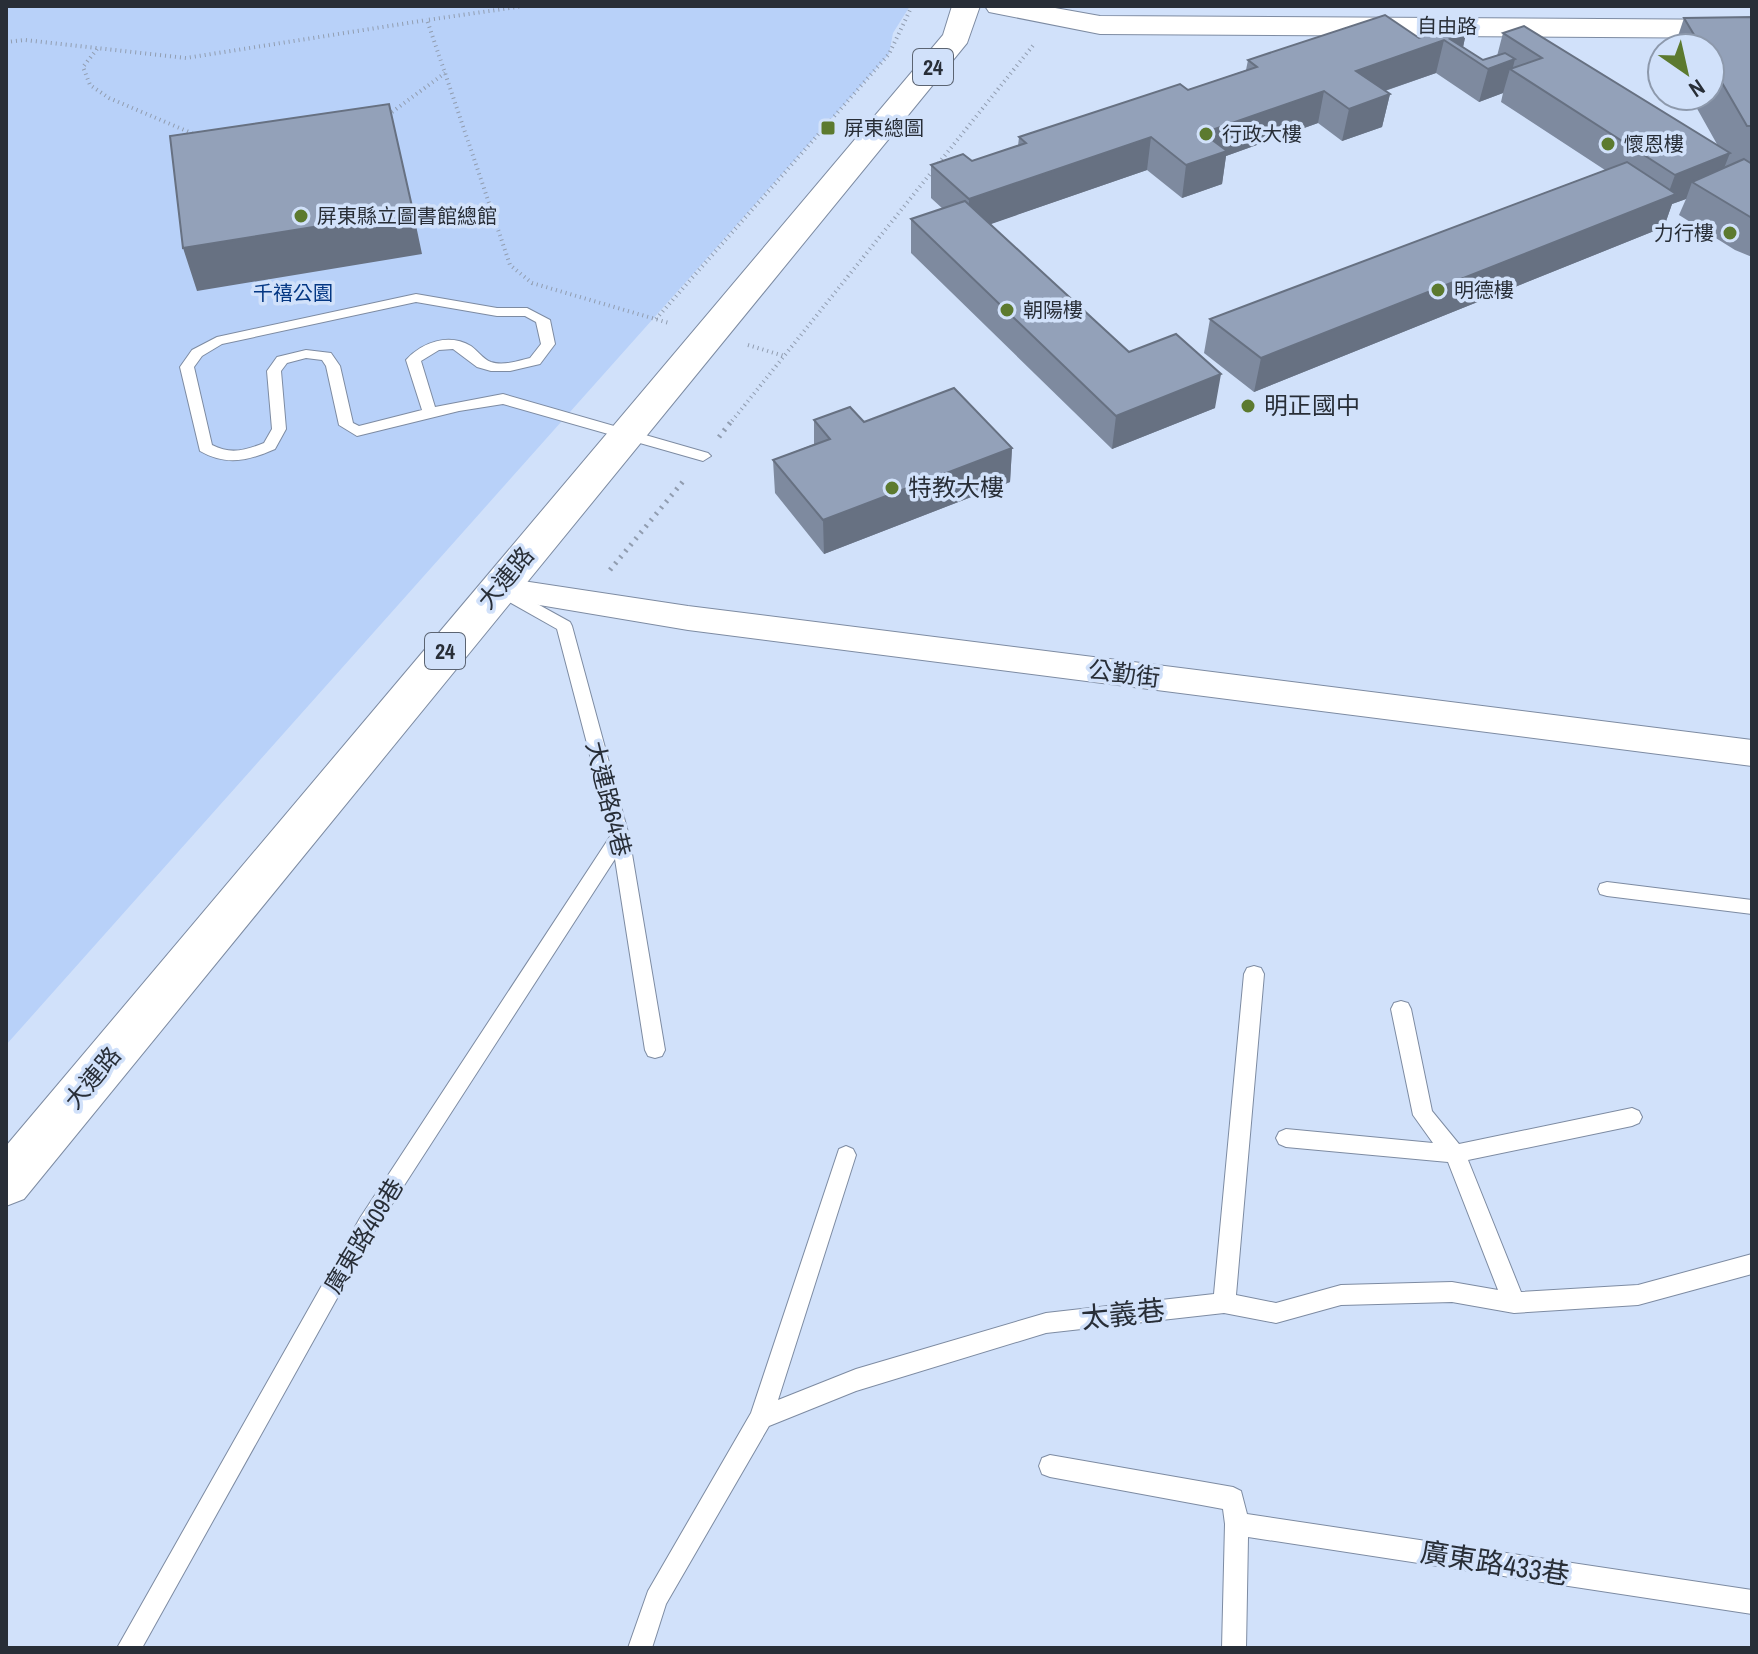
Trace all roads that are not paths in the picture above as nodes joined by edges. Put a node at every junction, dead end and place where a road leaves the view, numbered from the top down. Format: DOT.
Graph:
graph roads {
  1 [pos="966,6"];
  2 [pos="999,6"];
  3 [pos="1752,29"];
  4 [pos="430,413"];
  5 [pos="626,434"];
  6 [pos="703,456"];
  7 [pos="497,588"];
  8 [pos="1752,753"];
  9 [pos="620,836"];
  10 [pos="1607,889"];
  11 [pos="1752,907"];
  12 [pos="1254,974"];
  13 [pos="1401,1009"];
  14 [pos="655,1050"];
  15 [pos="1632,1117"];
  16 [pos="1286,1138"];
  17 [pos="1455,1154"];
  18 [pos="846,1155"];
  19 [pos="6,1183"];
  20 [pos="1752,1264"];
  21 [pos="1224,1303"];
  22 [pos="1514,1303"];
  23 [pos="761,1418"];
  24 [pos="1050,1466"];
  25 [pos="1237,1524"];
  26 [pos="1752,1602"];
  27 [pos="129,1648"];
  28 [pos="640,1648"];
  29 [pos="1234,1648"];
  1 -- 5 [label="main road, 大連路 / 24"];
  2 -- 3 [label="main road, 自由路"];
  4 -- 4 [label="lane"];
  4 -- 5 [label="lane"];
  5 -- 6 [label="lane"];
  5 -- 7 [label="main road, 大連路 / 24"];
  7 -- 8 [label="street, 公勤街"];
  7 -- 9 [label="lane, 大連路64巷"];
  7 -- 19 [label="main road, 大連路 / 24"];
  9 -- 14 [label="lane, 大連路64巷"];
  9 -- 27 [label="lane, 廣東路409巷"];
  10 -- 11 [label="lane"];
  12 -- 21 [label="lane"];
  13 -- 17 [label="lane"];
  15 -- 17 [label="lane"];
  16 -- 17 [label="lane"];
  17 -- 22 [label="lane"];
  18 -- 23 [label="lane"];
  20 -- 22 [label="lane, 太義巷"];
  21 -- 22 [label="lane, 太義巷"];
  21 -- 23 [label="lane, 太義巷"];
  23 -- 28 [label="lane"];
  24 -- 25 [label="lane"];
  25 -- 26 [label="lane, 廣東路433巷"];
  25 -- 29 [label="lane"];
}
